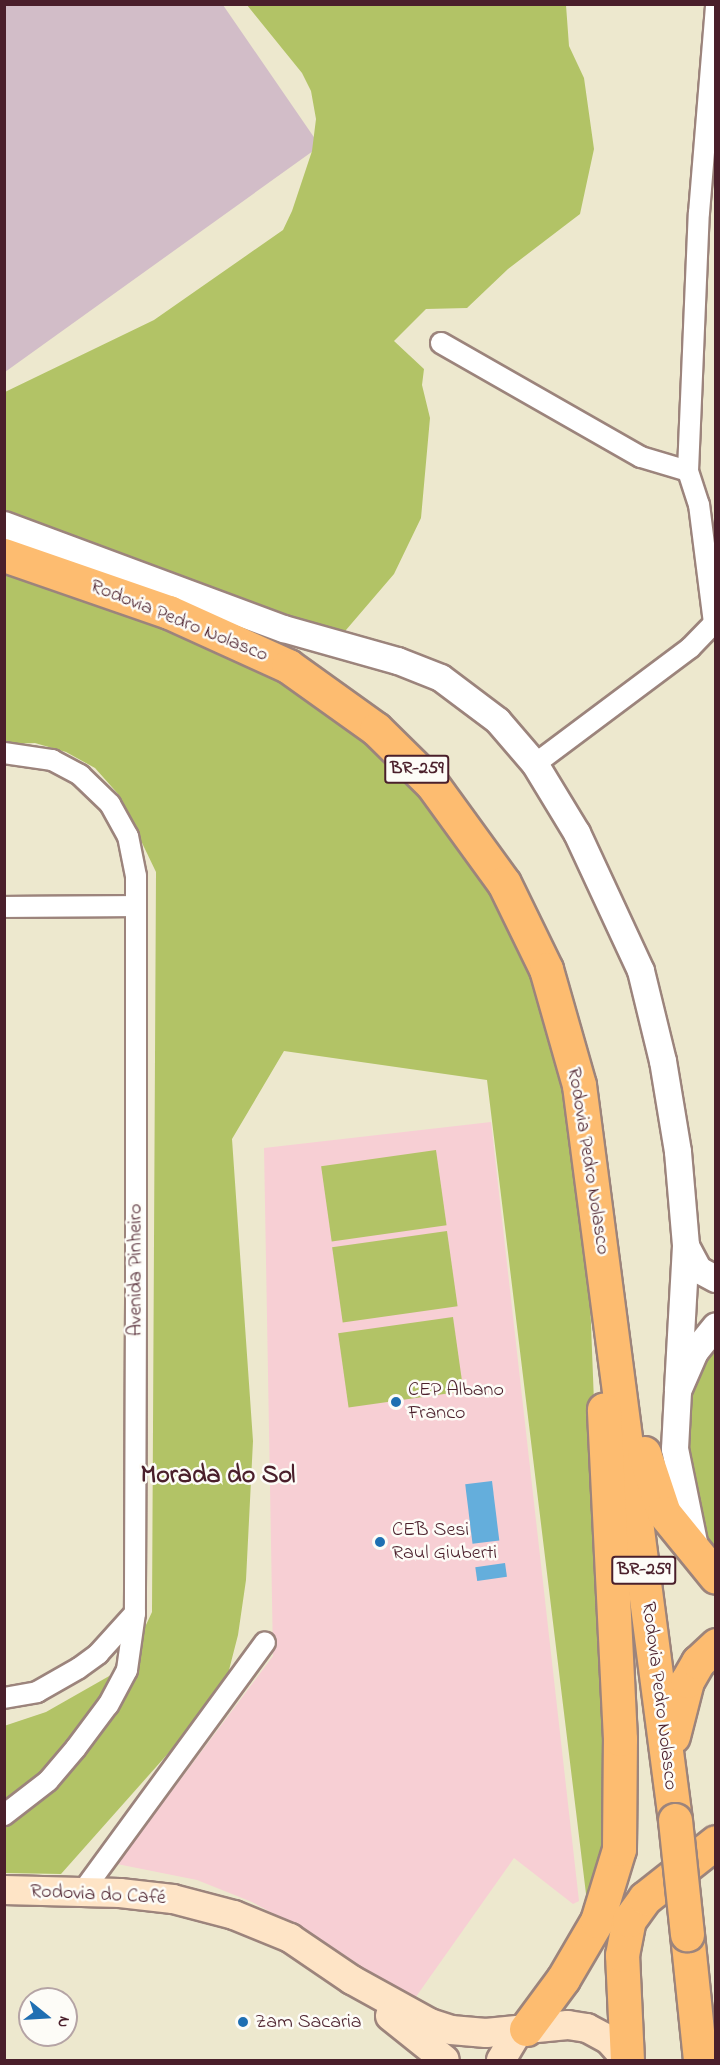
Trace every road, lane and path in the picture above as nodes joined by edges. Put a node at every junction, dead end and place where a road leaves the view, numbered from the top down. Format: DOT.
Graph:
graph roads {
  1 [pos="716,5"];
  2 [pos="441,343"];
  3 [pos="688,471"];
  4 [pos="4,525"];
  5 [pos="4,555"];
  6 [pos="4,753"];
  7 [pos="536,764"];
  8 [pos="134,906"];
  9 [pos="4,908"];
  10 [pos="595,1194"];
  11 [pos="686,1246"];
  12 [pos="716,1279"];
  13 [pos="716,1326"];
  14 [pos="619,1378"];
  15 [pos="678,1391"];
  16 [pos="706,1566"];
  17 [pos="135,1613"];
  18 [pos="265,1642"];
  19 [pos="716,1645"];
  20 [pos="4,1698"];
  21 [pos="668,1761"];
  22 [pos="4,1815"];
  23 [pos="716,1829"];
  24 [pos="716,1842"];
  25 [pos="4,1890"];
  26 [pos="83,1891"];
  27 [pos="597,1921"];
  28 [pos="352,1980"];
  29 [pos="522,2030"];
  30 [pos="444,2061"];
  31 [pos="501,2061"];
  32 [pos="627,2061"];
  33 [pos="700,2061"];
  1 -- 3 [label="street"];
  2 -- 3 [label="street"];
  3 -- 7 [label="street"];
  4 -- 7 [label="street"];
  5 -- 10 [label="highway, Rodovia Pedro Nolasco / BR-259"];
  6 -- 8 [label="street, Avenida Pinheiro"];
  7 -- 11 [label="street"];
  8 -- 9 [label="street"];
  8 -- 17 [label="street, Avenida Pinheiro"];
  10 -- 14 [label="highway, Rodovia Pedro Nolasco / BR-259"];
  10 -- 27 [label="highway"];
  11 -- 12 [label="street"];
  11 -- 15 [label="street"];
  13 -- 15 [label="street"];
  14 -- 16 [label="highway"];
  14 -- 21 [label="highway, Rodovia Pedro Nolasco / BR-259"];
  15 -- 16 [label="street"];
  17 -- 20 [label="street"];
  17 -- 22 [label="street, Avenida Pinheiro"];
  18 -- 26 [label="street"];
  19 -- 21 [label="highway"];
  21 -- 33 [label="highway, Rodovia Pedro Nolasco / BR-259, bridge"];
  23 -- 27 [label="highway"];
  24 -- 32 [label="highway"];
  25 -- 26 [label="main road, Rodovia do Café"];
  26 -- 28 [label="main road, Rodovia do Café"];
  27 -- 29 [label="highway"];
  28 -- 29 [label="main road, Rodovia do Café"];
  28 -- 30 [label="main road, Rodovia do Café"];
  29 -- 31 [label="main road"];
  29 -- 32 [label="main road, Rodovia do Café"];
}
